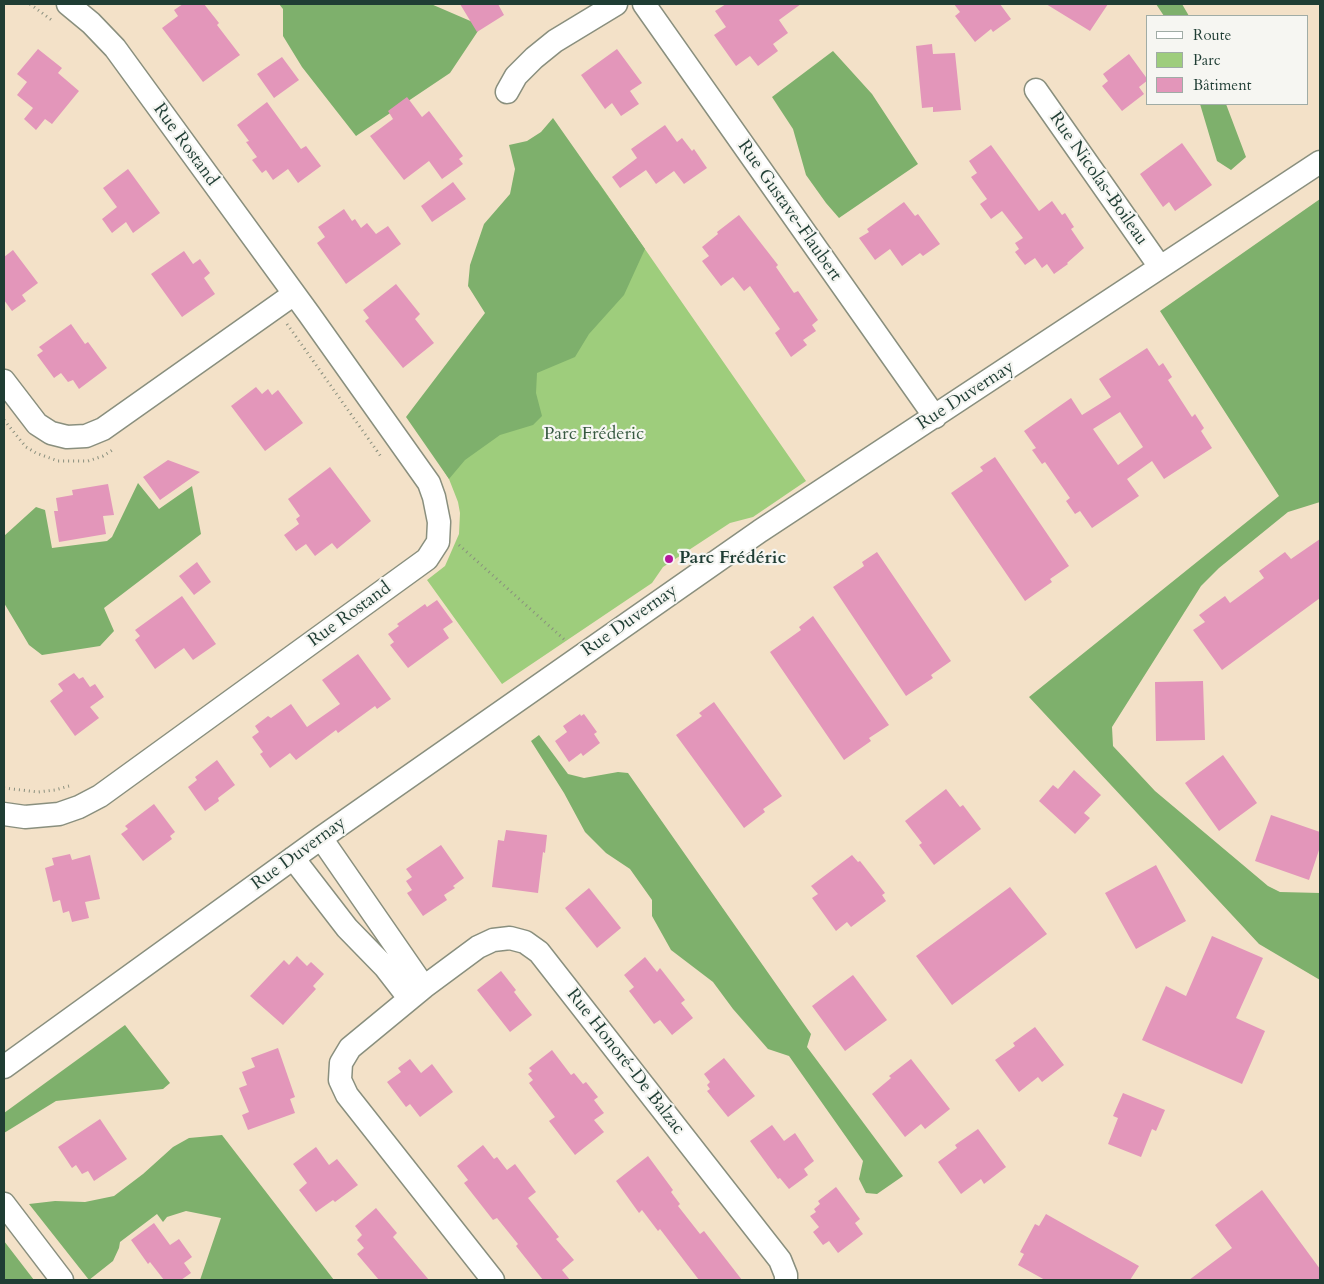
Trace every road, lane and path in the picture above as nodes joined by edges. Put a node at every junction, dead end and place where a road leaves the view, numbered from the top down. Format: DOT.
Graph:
graph roads {
  1 [pos="30,4"];
  2 [pos="68,4"];
  3 [pos="616,4"];
  4 [pos="644,4"];
  5 [pos="59,26"];
  6 [pos="1036,90"];
  7 [pos="508,92"];
  8 [pos="1320,162"];
  9 [pos="1160,267"];
  10 [pos="294,294"];
  11 [pos="275,307"];
  12 [pos="4,381"];
  13 [pos="935,417"];
  14 [pos="384,460"];
  15 [pos="439,530"];
  16 [pos="581,656"];
  17 [pos="74,785"];
  18 [pos="4,788"];
  19 [pos="4,814"];
  20 [pos="321,838"];
  21 [pos="294,858"];
  22 [pos="417,992"];
  23 [pos="4,1067"];
  24 [pos="4,1204"];
  25 [pos="62,1280"];
  26 [pos="493,1280"];
  27 [pos="786,1280"];
  1 -- 5 [label="path"];
  2 -- 10 [label="street, Rue Rostand"];
  3 -- 7 [label="street"];
  4 -- 13 [label="street, Rue Gustave-Flaubert"];
  6 -- 9 [label="street, Rue Nicolas-Boileau"];
  8 -- 9 [label="street, Rue Duvernay"];
  9 -- 13 [label="street, Rue Duvernay"];
  10 -- 11 [label="street"];
  10 -- 15 [label="street, Rue Rostand"];
  11 -- 12 [label="street"];
  11 -- 14 [label="path"];
  13 -- 16 [label="street, Rue Duvernay"];
  15 -- 16 [label="path"];
  15 -- 19 [label="street, Rue Rostand"];
  16 -- 20 [label="street, Rue Duvernay"];
  17 -- 18 [label="path"];
  20 -- 21 [label="street, Rue Duvernay"];
  20 -- 22 [label="street"];
  21 -- 22 [label="street"];
  21 -- 23 [label="street, Rue Duvernay"];
  22 -- 26 [label="street, Rue Honoré-De Balzac"];
  22 -- 27 [label="street, Rue Honoré-De Balzac"];
  24 -- 25 [label="street"];
}
